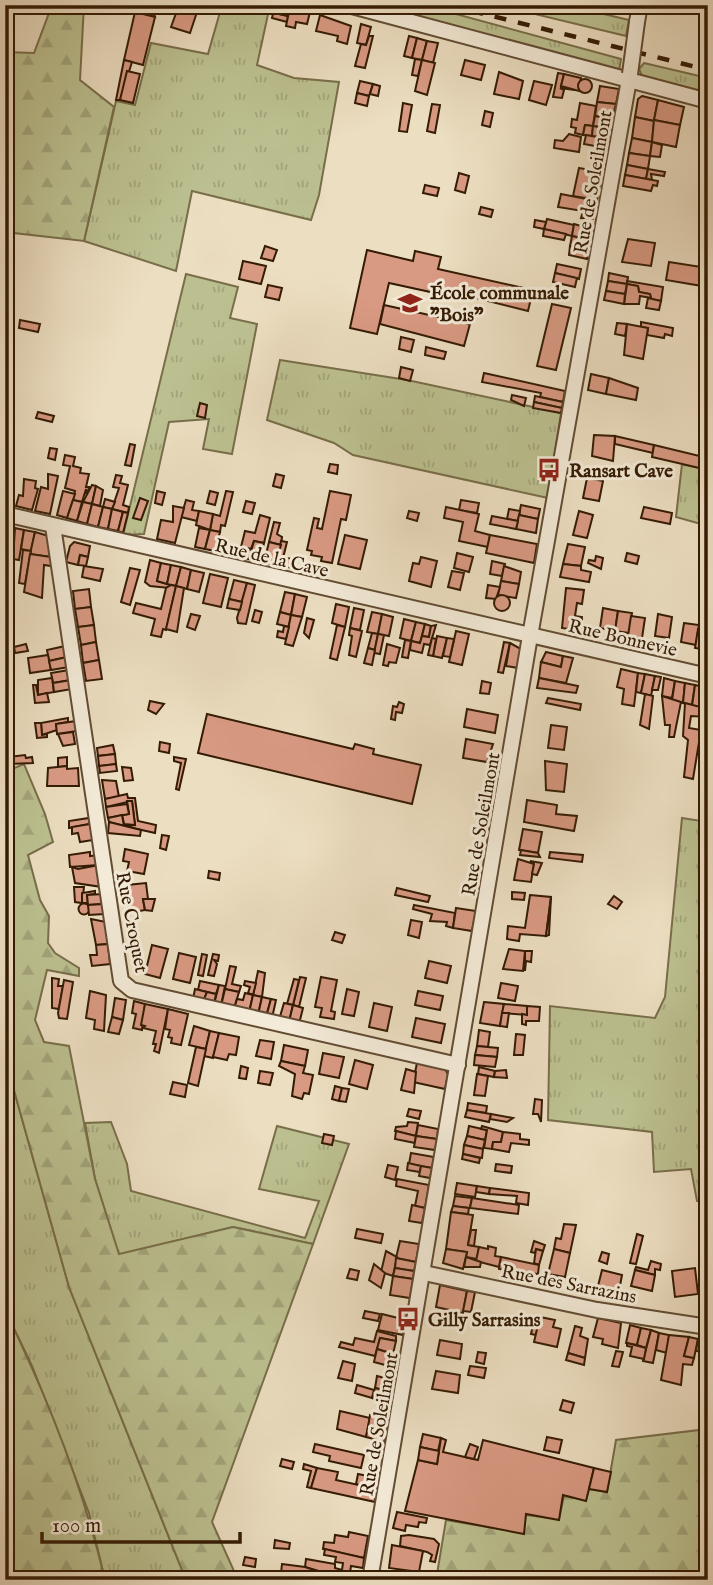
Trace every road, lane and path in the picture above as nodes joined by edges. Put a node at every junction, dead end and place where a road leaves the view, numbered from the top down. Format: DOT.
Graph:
graph roads {
  1 [pos="348,5"];
  2 [pos="640,5"];
  3 [pos="630,78"];
  4 [pos="708,100"];
  5 [pos="5,514"];
  6 [pos="53,526"];
  7 [pos="530,636"];
  8 [pos="708,676"];
  9 [pos="458,1065"];
  10 [pos="424,1273"];
  11 [pos="708,1327"];
  12 [pos="370,1580"];
  1 -- 3 [label="street"];
  2 -- 3 [label="street, Rue de Soleilmont, bridge"];
  3 -- 4 [label="street"];
  3 -- 7 [label="street, Rue de Soleilmont"];
  5 -- 6 [label="street, Rue de la Cave"];
  6 -- 7 [label="street, Rue de la Cave"];
  6 -- 9 [label="street, Rue Croquet"];
  7 -- 8 [label="street, Rue Bonnevie"];
  7 -- 9 [label="street, Rue de Soleilmont"];
  9 -- 10 [label="street, Rue de Soleilmont"];
  10 -- 11 [label="street, Rue des Sarrazins"];
  10 -- 12 [label="street, Rue de Soleilmont"];
}
